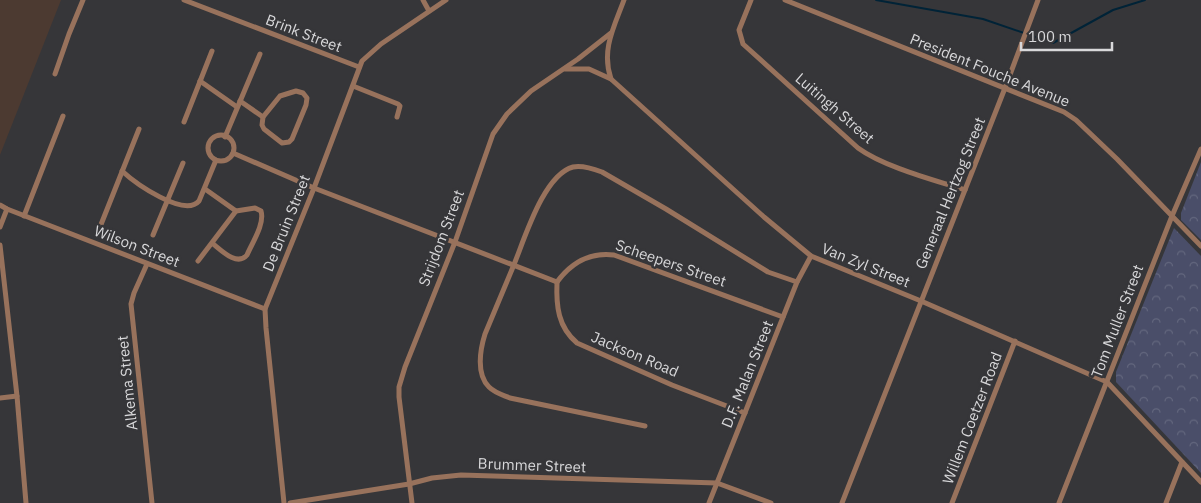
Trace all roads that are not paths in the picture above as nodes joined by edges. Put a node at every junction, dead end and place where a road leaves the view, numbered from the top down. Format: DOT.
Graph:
graph roads {
  1 [pos="83,0"];
  2 [pos="184,0"];
  3 [pos="423,0"];
  4 [pos="446,0"];
  5 [pos="624,0"];
  6 [pos="751,0"];
  7 [pos="786,0"];
  8 [pos="1038,0"];
  9 [pos="429,11"];
  10 [pos="611,33"];
  11 [pos="212,51"];
  12 [pos="260,54"];
  13 [pos="359,68"];
  14 [pos="565,69"];
  15 [pos="55,74"];
  16 [pos="611,79"];
  17 [pos="200,81"];
  18 [pos="353,86"];
  19 [pos="1006,88"];
  20 [pos="238,104"];
  21 [pos="63,116"];
  22 [pos="263,117"];
  23 [pos="397,118"];
  24 [pos="184,122"];
  25 [pos="139,129"];
  26 [pos="225,137"];
  27 [pos="1201,149"];
  28 [pos="233,153"];
  29 [pos="216,160"];
  30 [pos="183,163"];
  31 [pos="122,172"];
  32 [pos="314,188"];
  33 [pos="205,189"];
  34 [pos="965,190"];
  35 [pos="167,200"];
  36 [pos="0,205"];
  37 [pos="7,209"];
  38 [pos="236,211"];
  39 [pos="24,216"];
  40 [pos="1172,216"];
  41 [pos="0,227"];
  42 [pos="100,227"];
  43 [pos="153,235"];
  44 [pos="455,242"];
  45 [pos="212,243"];
  46 [pos="0,245"];
  47 [pos="1201,246"];
  48 [pos="811,256"];
  49 [pos="198,261"];
  50 [pos="147,264"];
  51 [pos="514,266"];
  52 [pos="558,282"];
  53 [pos="797,282"];
  54 [pos="921,301"];
  55 [pos="265,309"];
  56 [pos="783,317"];
  57 [pos="1015,341"];
  58 [pos="1107,382"];
  59 [pos="17,396"];
  60 [pos="0,398"];
  61 [pos="745,413"];
  62 [pos="645,426"];
  63 [pos="1182,462"];
  64 [pos="1201,482"];
  65 [pos="717,483"];
  66 [pos="409,484"];
  67 [pos="26,503"];
  68 [pos="152,503"];
  69 [pos="284,503"];
  70 [pos="290,503"];
  71 [pos="412,503"];
  72 [pos="709,503"];
  73 [pos="771,503"];
  74 [pos="842,503"];
  75 [pos="952,503"];
  76 [pos="1059,503"];
  77 [pos="1166,503"];
  1 -- 15 [label="street"];
  2 -- 13 [label="street, Brink Street"];
  3 -- 9 [label="street"];
  4 -- 9 [label="street, De Bruin Street"];
  5 -- 10 [label="street"];
  6 -- 34 [label="street, Luitingh Street"];
  7 -- 19 [label="street, President Fouche Avenue"];
  8 -- 19 [label="street, Generaal Hertzog Street"];
  9 -- 13 [label="street, De Bruin Street"];
  10 -- 14 [label="street, Strijdom Street"];
  10 -- 16 [label="street"];
  11 -- 17 [label="street"];
  12 -- 20 [label="street"];
  13 -- 18 [label="street, De Bruin Street"];
  14 -- 16 [label="street"];
  14 -- 44 [label="street, Strijdom Street"];
  16 -- 48 [label="street, Van Zyl Street"];
  17 -- 20 [label="street"];
  17 -- 24 [label="street"];
  18 -- 23 [label="street"];
  18 -- 32 [label="street, De Bruin Street"];
  19 -- 34 [label="street, Generaal Hertzog Street"];
  19 -- 40 [label="street, President Fouche Avenue"];
  20 -- 22 [label="street"];
  20 -- 26 [label="street"];
  21 -- 39 [label="street"];
  22 -- 22 [label="street"];
  25 -- 31 [label="street"];
  26 -- 28 [label="street"];
  26 -- 29 [label="street"];
  27 -- 40 [label="street, Tom Muller Street"];
  28 -- 29 [label="street"];
  28 -- 32 [label="street"];
  29 -- 33 [label="street"];
  30 -- 35 [label="street"];
  31 -- 35 [label="street"];
  31 -- 42 [label="street"];
  32 -- 44 [label="street"];
  32 -- 55 [label="street, De Bruin Street"];
  33 -- 35 [label="street"];
  33 -- 38 [label="street"];
  34 -- 54 [label="street, Generaal Hertzog Street"];
  35 -- 43 [label="street"];
  36 -- 37 [label="street, Wilson Street"];
  37 -- 39 [label="street, Wilson Street"];
  37 -- 41 [label="street"];
  38 -- 45 [label="street"];
  38 -- 45 [label="street"];
  39 -- 50 [label="street, Wilson Street"];
  40 -- 47 [label="street, President Fouche Avenue"];
  40 -- 58 [label="street, Tom Muller Street"];
  44 -- 51 [label="street"];
  44 -- 66 [label="street, Strijdom Street"];
  45 -- 49 [label="street"];
  46 -- 59 [label="street"];
  48 -- 53 [label="street, D.F. Malan Street"];
  48 -- 54 [label="street, Van Zyl Street"];
  50 -- 55 [label="street, Wilson Street"];
  50 -- 68 [label="street, Alkema Street"];
  51 -- 52 [label="street"];
  51 -- 53 [label="street"];
  51 -- 62 [label="street"];
  52 -- 56 [label="street, Scheepers Street"];
  52 -- 61 [label="street, Jackson Road"];
  53 -- 56 [label="street, D.F. Malan Street"];
  54 -- 57 [label="street, Van Zyl Street"];
  54 -- 74 [label="street, Generaal Hertzog Street"];
  55 -- 69 [label="street, De Bruin Street"];
  56 -- 61 [label="street, D.F. Malan Street"];
  57 -- 58 [label="street, Van Zyl Street"];
  57 -- 75 [label="street, Willem Coetzer Road"];
  58 -- 63 [label="street, Van Zyl Street"];
  58 -- 76 [label="street, Tom Muller Street"];
  59 -- 60 [label="street"];
  59 -- 67 [label="street"];
  61 -- 65 [label="street, D.F. Malan Street"];
  63 -- 64 [label="street, Van Zyl Street"];
  63 -- 77 [label="street"];
  65 -- 66 [label="street, Brummer Street"];
  65 -- 72 [label="street, D.F. Malan Street"];
  65 -- 73 [label="street, Brummer Street"];
  66 -- 70 [label="street, Brummer Street"];
  66 -- 71 [label="street, Strijdom Street"];
}
